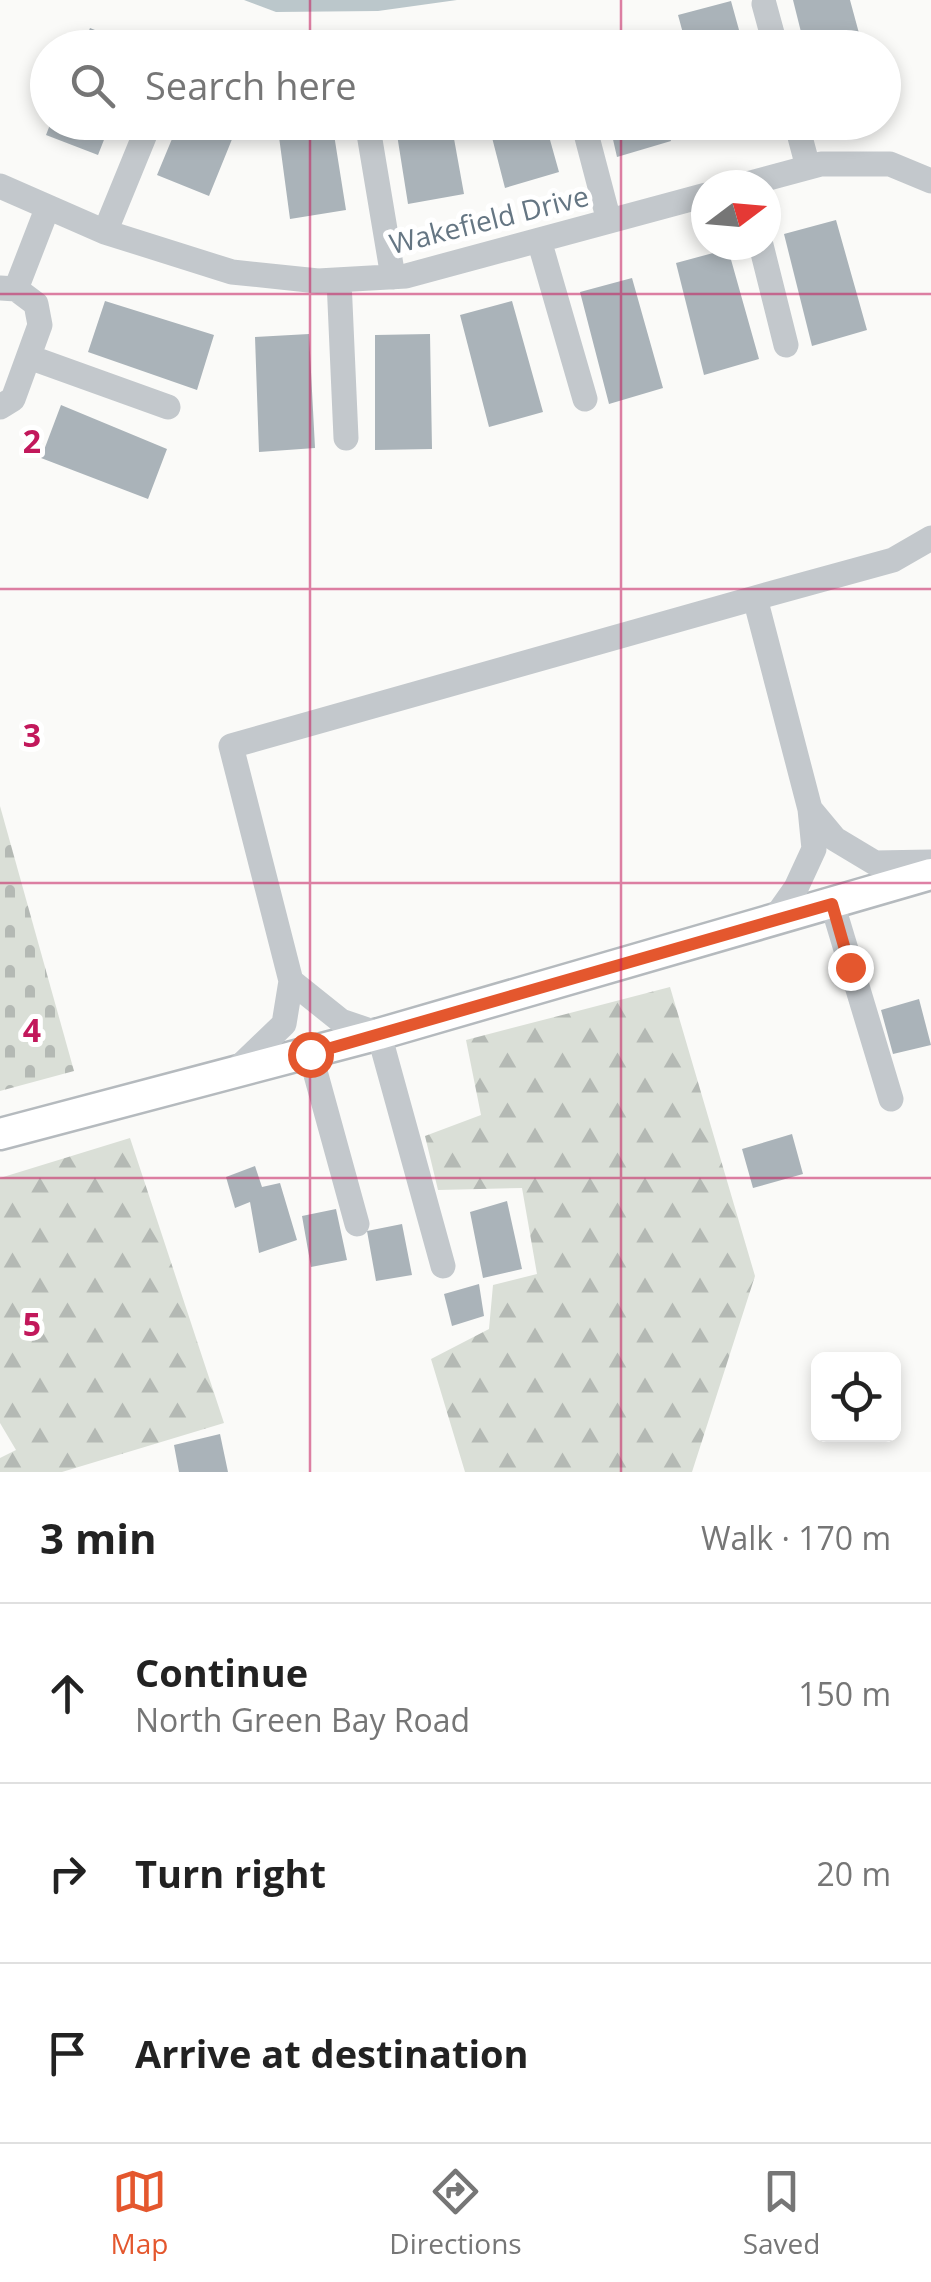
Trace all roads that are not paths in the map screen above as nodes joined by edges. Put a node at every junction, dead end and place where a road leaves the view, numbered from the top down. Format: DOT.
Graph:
graph roads {
  1 [pos="764,4"];
  2 [pos="771,30"];
  3 [pos="143,140"];
  4 [pos="370,140"];
  5 [pos="588,140"];
  6 [pos="801,140"];
  7 [pos="808,168"];
  8 [pos="781,175"];
  9 [pos="931,181"];
  10 [pos="0,186"];
  11 [pos="691,199"];
  12 [pos="47,209"];
  13 [pos="609,221"];
  14 [pos="106,232"];
  15 [pos="539,240"];
  16 [pos="765,260"];
  17 [pos="392,277"];
  18 [pos="339,280"];
  19 [pos="8,288"];
  20 [pos="786,344"];
  21 [pos="28,357"];
  22 [pos="585,400"];
  23 [pos="0,407"];
  24 [pos="168,408"];
  25 [pos="346,438"];
  26 [pos="931,538"];
  27 [pos="755,598"];
  28 [pos="810,809"];
  29 [pos="931,862"];
  30 [pos="931,874"];
  31 [pos="832,904"];
  32 [pos="772,922"];
  33 [pos="292,982"];
  34 [pos="379,1034"];
  35 [pos="310,1054"];
  36 [pos="231,1075"];
  37 [pos="891,1099"];
  38 [pos="0,1134"];
  39 [pos="357,1224"];
  40 [pos="442,1266"];
  1 -- 2 [label="street"];
  3 -- 14 [label="street"];
  4 -- 17 [label="street"];
  5 -- 13 [label="street"];
  6 -- 7 [label="street"];
  7 -- 8 [label="street"];
  7 -- 9 [label="street"];
  10 -- 12 [label="street, Wakefield Drive"];
  11 -- 13 [label="street, Wakefield Drive"];
  12 -- 14 [label="street, Wakefield Drive"];
  12 -- 19 [label="street"];
  13 -- 15 [label="street, Wakefield Drive"];
  14 -- 18 [label="street, Wakefield Drive"];
  15 -- 17 [label="street, Wakefield Drive"];
  15 -- 22 [label="street"];
  16 -- 20 [label="street"];
  17 -- 18 [label="street, Wakefield Drive"];
  18 -- 25 [label="street"];
  19 -- 21 [label="street"];
  21 -- 23 [label="street"];
  21 -- 24 [label="street"];
  26 -- 27 [label="street"];
  27 -- 28 [label="street"];
  27 -- 33 [label="street"];
  28 -- 29 [label="street"];
  28 -- 32 [label="street"];
  30 -- 31 [label="main road"];
  31 -- 32 [label="main road"];
  31 -- 37 [label="street"];
  32 -- 34 [label="main road"];
  33 -- 34 [label="street"];
  33 -- 36 [label="street"];
  34 -- 35 [label="main road"];
  34 -- 40 [label="street"];
  35 -- 36 [label="main road"];
  35 -- 39 [label="street"];
  36 -- 38 [label="main road"];
}
